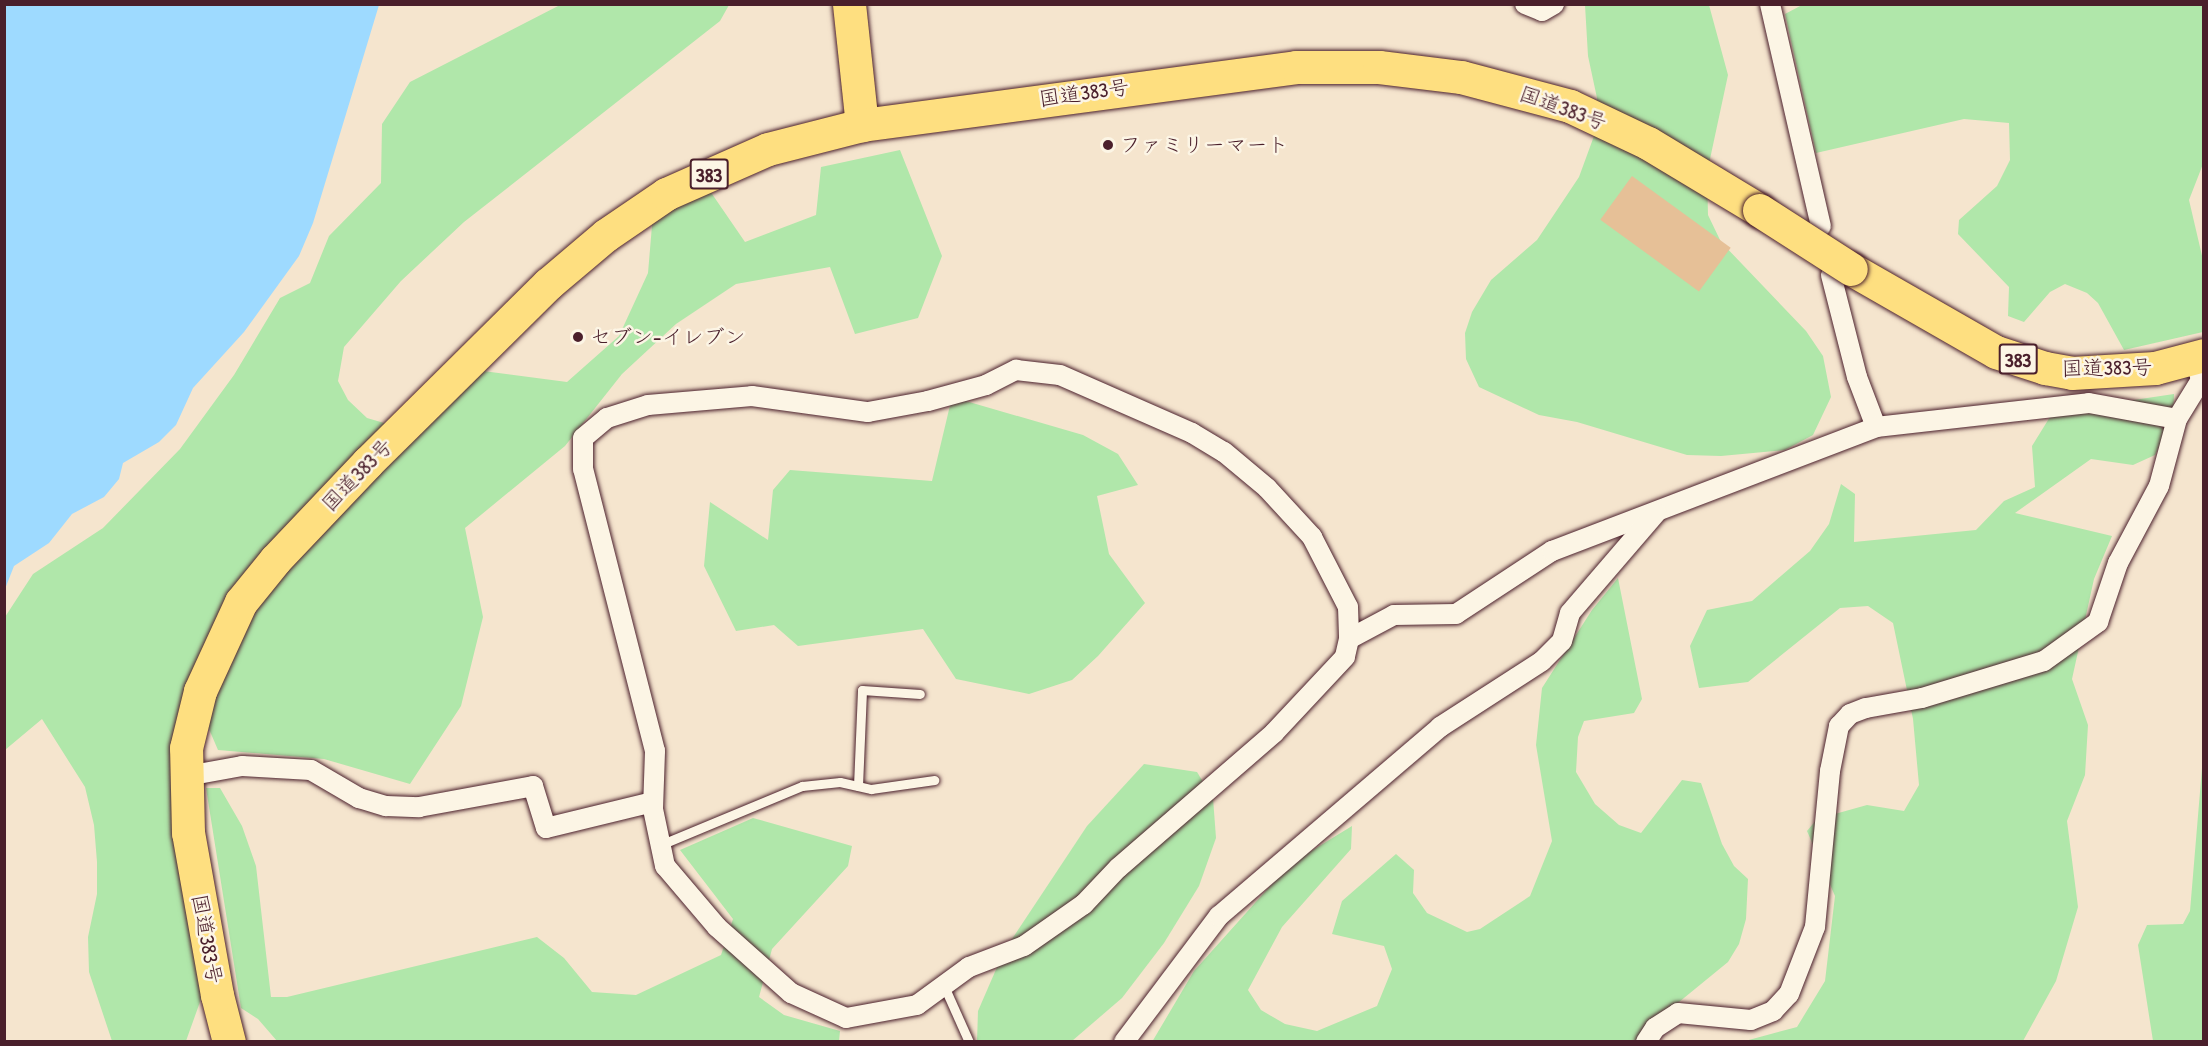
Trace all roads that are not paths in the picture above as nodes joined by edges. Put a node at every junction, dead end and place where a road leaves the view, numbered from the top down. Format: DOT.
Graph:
graph roads {
  1 [pos="849,4"];
  2 [pos="1525,4"];
  3 [pos="1554,4"];
  4 [pos="1770,4"];
  5 [pos="859,113"];
  6 [pos="1821,226"];
  7 [pos="1841,272"];
  8 [pos="2199,357"];
  9 [pos="2177,419"];
  10 [pos="1876,427"];
  11 [pos="1658,512"];
  12 [pos="1349,639"];
  13 [pos="920,694"];
  14 [pos="187,776"];
  15 [pos="934,780"];
  16 [pos="858,786"];
  17 [pos="653,802"];
  18 [pos="660,845"];
  19 [pos="944,986"];
  20 [pos="229,1041"];
  21 [pos="969,1041"];
  22 [pos="1124,1041"];
  23 [pos="1646,1041"];
  1 -- 5 [label="highway"];
  2 -- 3 [label="street"];
  4 -- 6 [label="street"];
  5 -- 7 [label="highway, 国道383号 / 383, bridge"];
  5 -- 14 [label="highway, 国道383号 / 383"];
  7 -- 8 [label="highway, 国道383号 / 383"];
  7 -- 10 [label="street"];
  8 -- 9 [label="street"];
  9 -- 10 [label="street"];
  9 -- 23 [label="street"];
  10 -- 11 [label="street"];
  11 -- 12 [label="street"];
  11 -- 22 [label="street"];
  12 -- 17 [label="street"];
  12 -- 19 [label="street"];
  13 -- 16 [label="lane"];
  14 -- 17 [label="street"];
  14 -- 20 [label="highway, 国道383号 / 383"];
  15 -- 16 [label="lane"];
  16 -- 18 [label="lane"];
  17 -- 18 [label="street"];
  18 -- 19 [label="street"];
  19 -- 21 [label="lane"];
}
